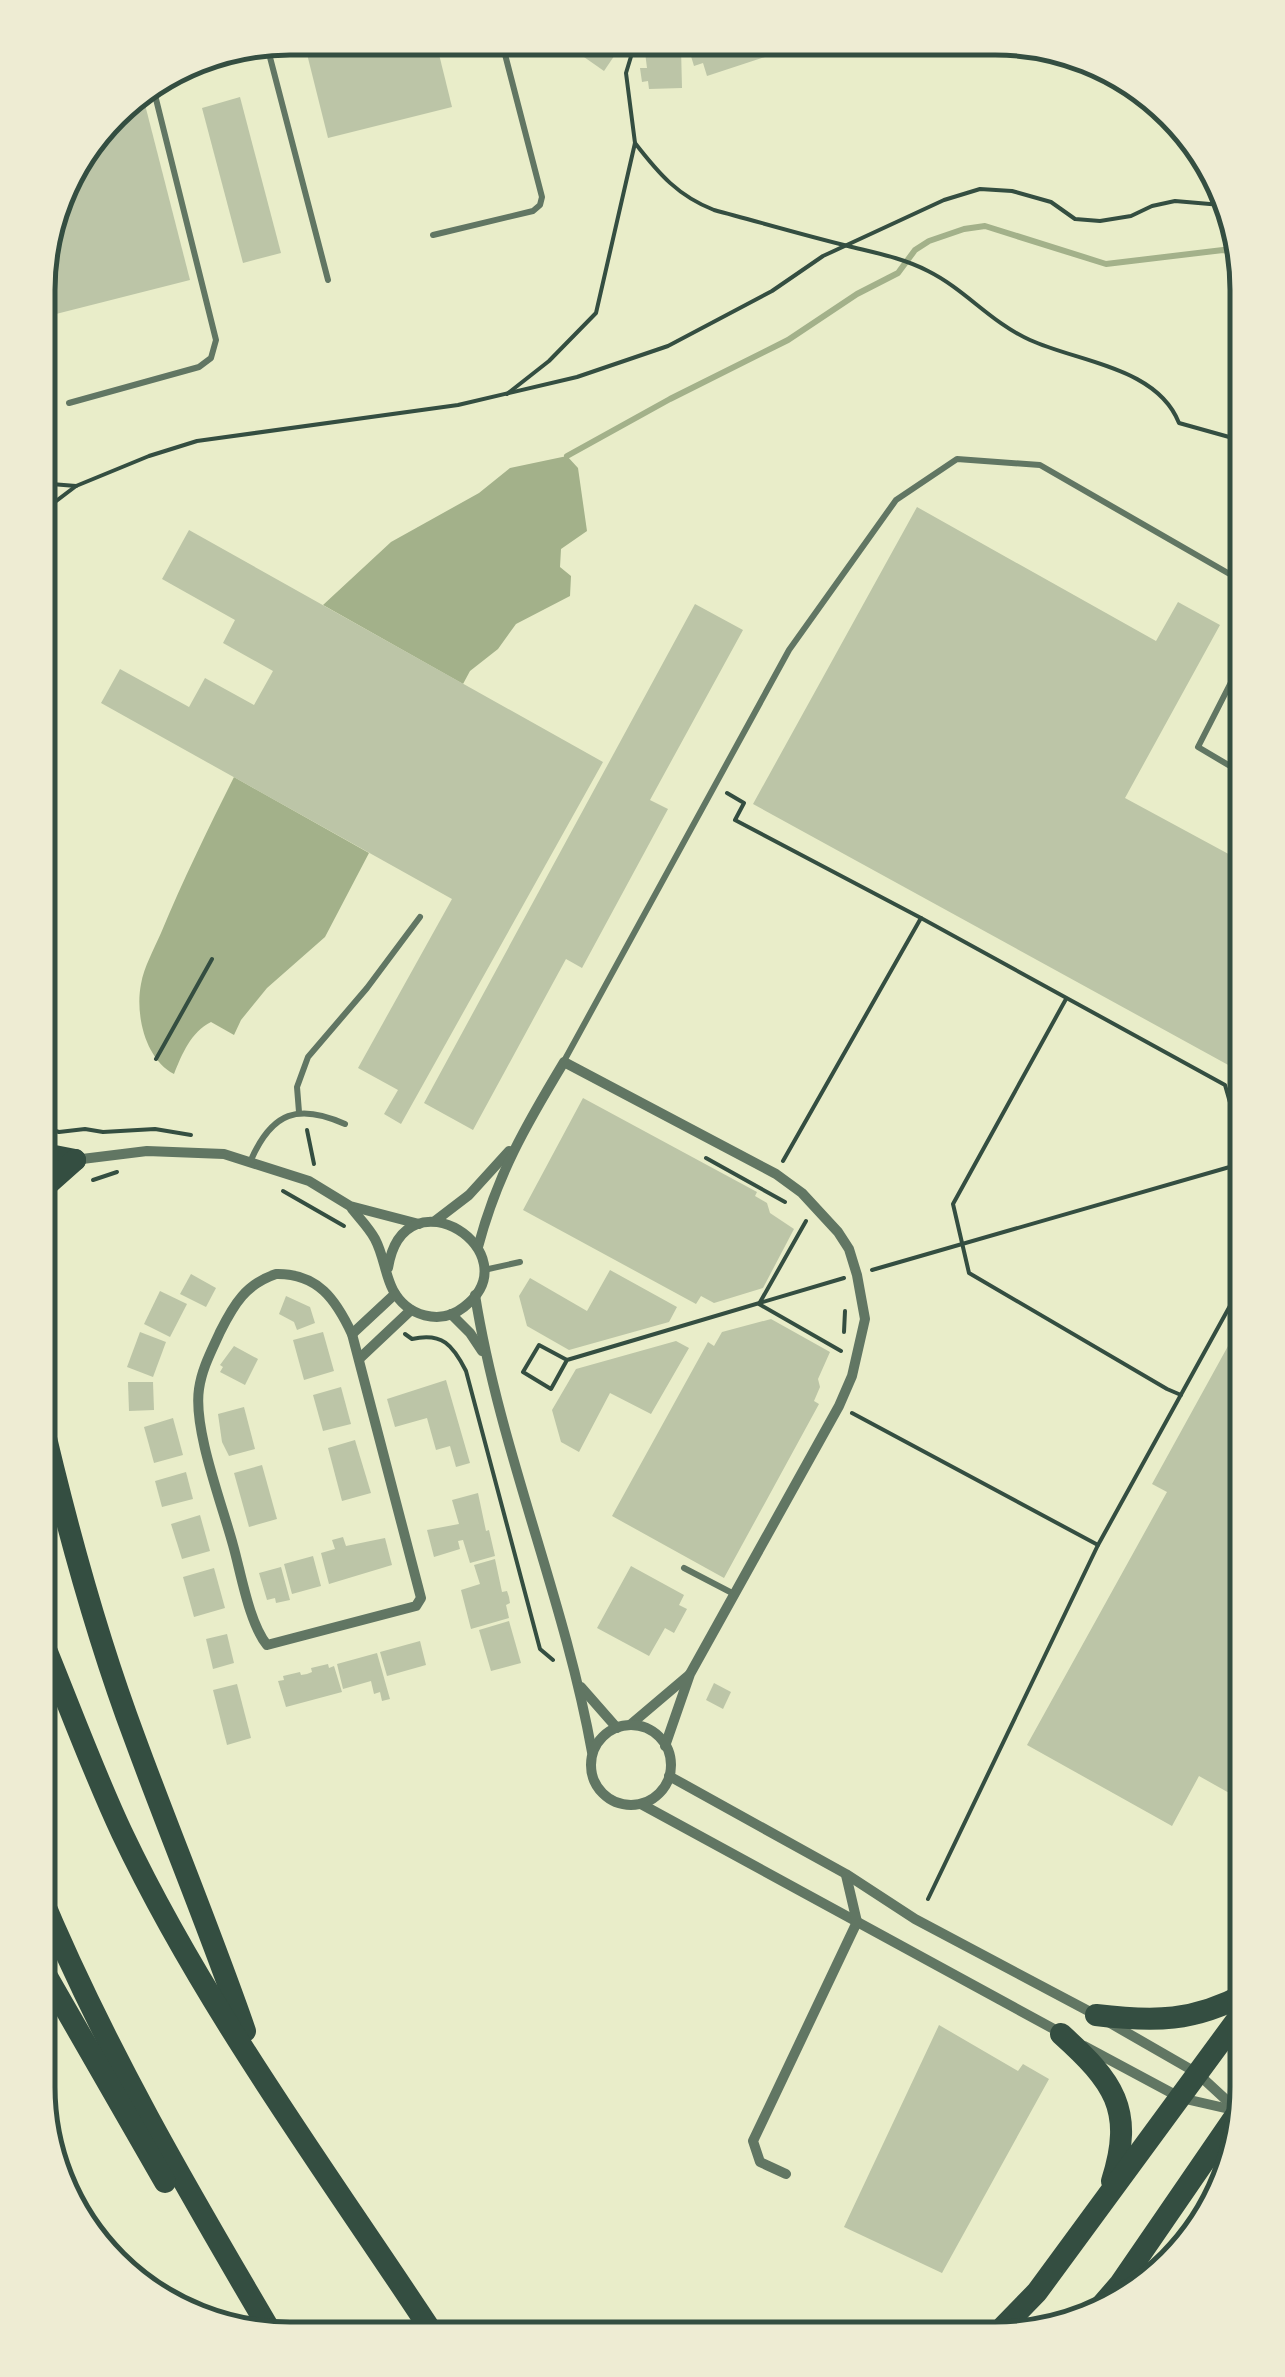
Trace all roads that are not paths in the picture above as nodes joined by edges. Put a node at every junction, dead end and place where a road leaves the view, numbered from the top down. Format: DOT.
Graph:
graph roads {
  1 [pos="506,55"];
  2 [pos="270,56"];
  3 [pos="156,98"];
  4 [pos="432,235"];
  5 [pos="328,280"];
  6 [pos="69,403"];
  7 [pos="1230,574"];
  8 [pos="1230,686"];
  9 [pos="1230,766"];
  10 [pos="420,917"];
  11 [pos="564,1062"];
  12 [pos="298,1112"];
  13 [pos="344,1124"];
  14 [pos="513,1147"];
  15 [pos="81,1150"];
  16 [pos="55,1152"];
  17 [pos="55,1159"];
  18 [pos="251,1160"];
  19 [pos="55,1175"];
  20 [pos="350,1206"];
  21 [pos="435,1221"];
  22 [pos="419,1224"];
  23 [pos="478,1247"];
  24 [pos="520,1262"];
  25 [pos="388,1268"];
  26 [pos="483,1270"];
  27 [pos="395,1294"];
  28 [pos="475,1296"];
  29 [pos="411,1310"];
  30 [pos="451,1314"];
  31 [pos="352,1334"];
  32 [pos="485,1356"];
  33 [pos="359,1359"];
  34 [pos="55,1470"];
  35 [pos="684,1568"];
  36 [pos="734,1594"];
  37 [pos="55,1671"];
  38 [pos="690,1674"];
  39 [pos="580,1686"];
  40 [pos="630,1725"];
  41 [pos="617,1728"];
  42 [pos="666,1746"];
  43 [pos="592,1752"];
  44 [pos="669,1776"];
  45 [pos="642,1804"];
  46 [pos="846,1874"];
  47 [pos="857,1922"];
  48 [pos="55,1930"];
  49 [pos="55,1991"];
  50 [pos="1229,2002"];
  51 [pos="1096,2015"];
  52 [pos="1229,2031"];
  53 [pos="1062,2034"];
  54 [pos="258,2067"];
  55 [pos="1198,2073"];
  56 [pos="1229,2095"];
  57 [pos="1181,2098"];
  58 [pos="1229,2103"];
  59 [pos="1225,2131"];
  60 [pos="786,2174"];
  61 [pos="1106,2198"];
  62 [pos="1117,2287"];
  63 [pos="259,2320"];
  64 [pos="263,2320"];
  65 [pos="1009,2321"];
  66 [pos="425,2322"];
  1 -- 4 [label="lane"];
  2 -- 5 [label="lane"];
  3 -- 6 [label="lane"];
  7 -- 11 [label="lane"];
  8 -- 9 [label="lane"];
  10 -- 12 [label="lane"];
  11 -- 14 [label="street"];
  11 -- 36 [label="street"];
  12 -- 13 [label="lane"];
  12 -- 18 [label="lane"];
  14 -- 21 [label="street"];
  14 -- 23 [label="street"];
  15 -- 16 [label="highway"];
  15 -- 17 [label="street"];
  15 -- 18 [label="street"];
  15 -- 19 [label="highway"];
  18 -- 20 [label="street"];
  20 -- 22 [label="street"];
  20 -- 25 [label="street"];
  21 -- 22 [label="street"];
  21 -- 23 [label="street"];
  22 -- 25 [label="street"];
  23 -- 26 [label="street"];
  24 -- 26 [label="lane"];
  25 -- 27 [label="street"];
  26 -- 28 [label="street"];
  27 -- 29 [label="street"];
  27 -- 31 [label="street"];
  28 -- 30 [label="street"];
  28 -- 32 [label="street"];
  29 -- 30 [label="street"];
  29 -- 33 [label="street"];
  30 -- 32 [label="street"];
  31 -- 33 [label="street"];
  31 -- 33 [label="street"];
  32 -- 39 [label="street"];
  34 -- 54 [label="highway"];
  35 -- 36 [label="lane"];
  36 -- 38 [label="street"];
  37 -- 54 [label="highway"];
  38 -- 40 [label="street"];
  38 -- 42 [label="street"];
  39 -- 41 [label="street"];
  39 -- 43 [label="street"];
  40 -- 41 [label="street"];
  40 -- 42 [label="street"];
  41 -- 43 [label="street"];
  42 -- 44 [label="street"];
  43 -- 45 [label="street"];
  44 -- 45 [label="street"];
  44 -- 46 [label="street"];
  45 -- 47 [label="street"];
  46 -- 47 [label="street"];
  46 -- 51 [label="street"];
  47 -- 53 [label="street"];
  47 -- 60 [label="street"];
  48 -- 64 [label="highway"];
  49 -- 63 [label="highway"];
  50 -- 51 [label="highway"];
  51 -- 55 [label="street"];
  52 -- 55 [label="highway"];
  53 -- 57 [label="street"];
  53 -- 61 [label="highway"];
  54 -- 66 [label="highway"];
  55 -- 56 [label="street"];
  55 -- 57 [label="highway"];
  57 -- 58 [label="street"];
  57 -- 61 [label="highway"];
  59 -- 62 [label="highway"];
  61 -- 65 [label="highway"];
}
